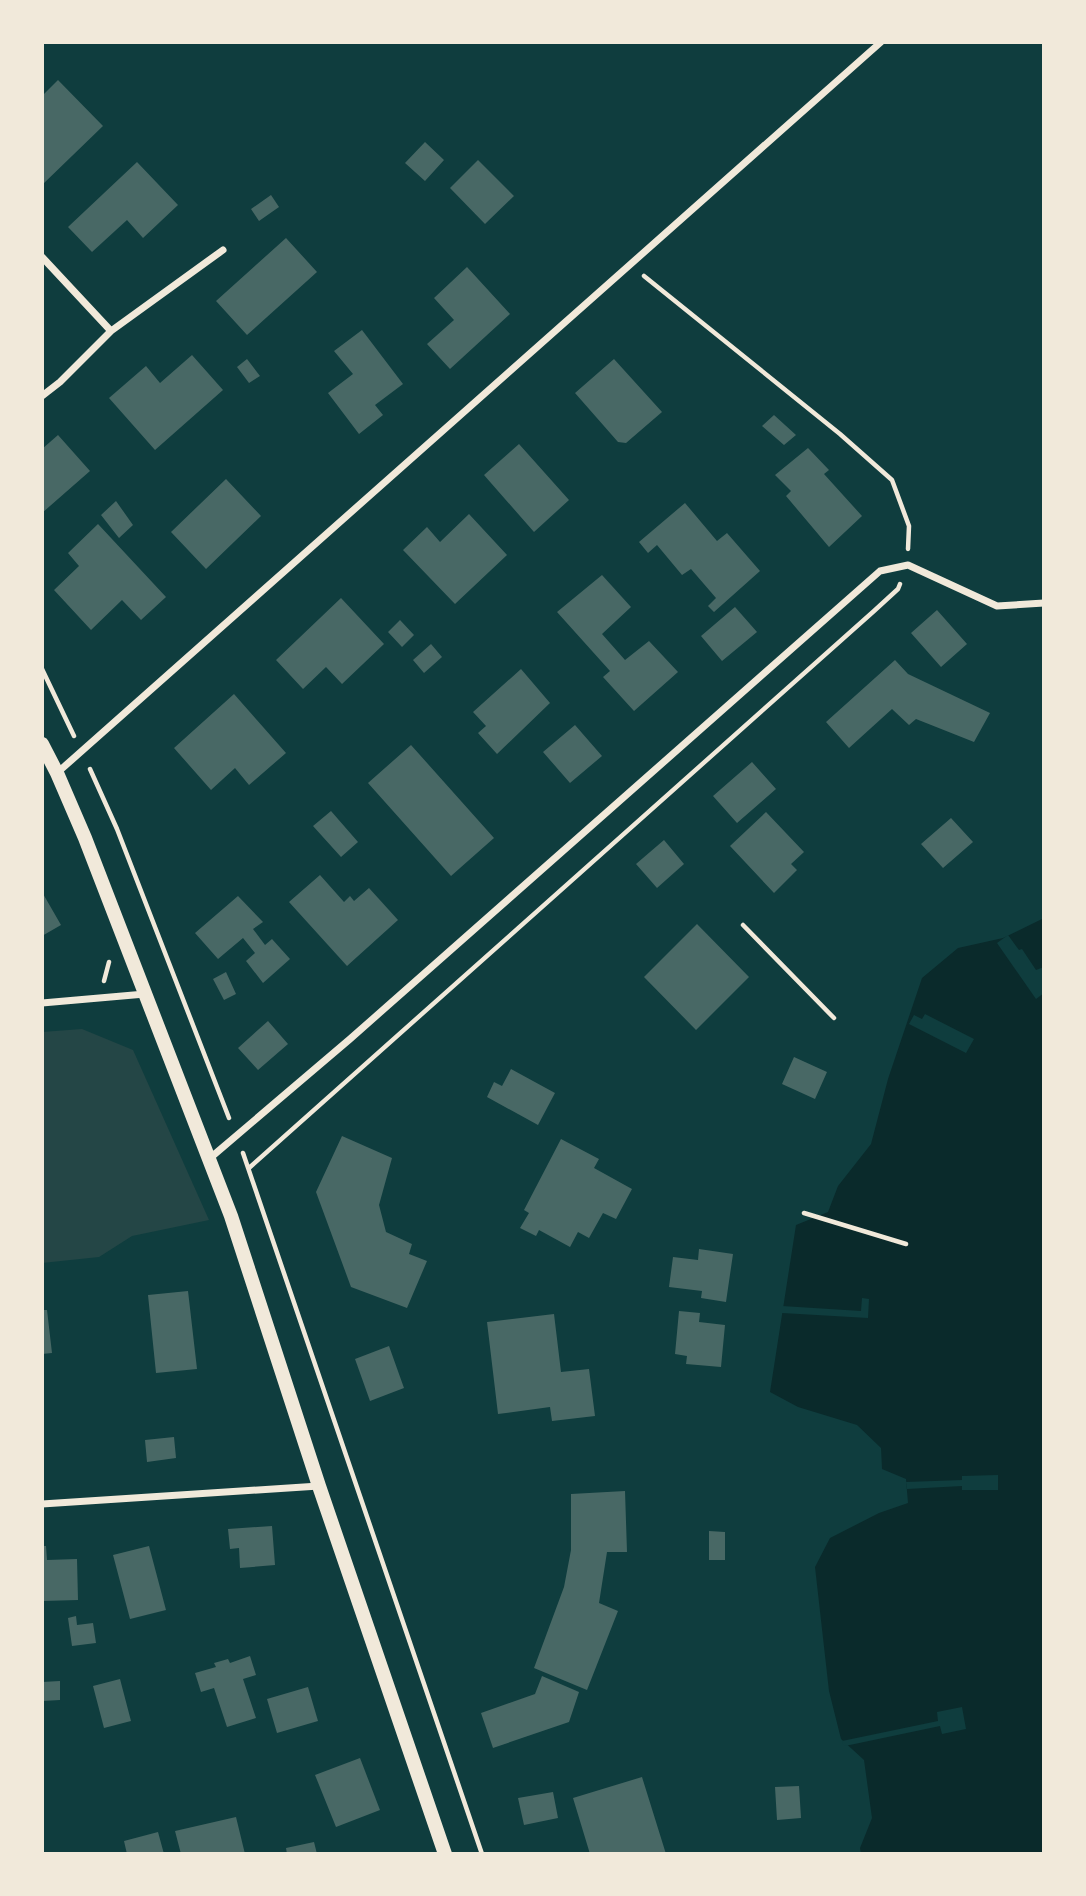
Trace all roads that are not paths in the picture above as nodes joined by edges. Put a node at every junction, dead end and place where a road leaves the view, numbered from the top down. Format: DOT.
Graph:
graph roads {
  1 [pos="881,42"];
  2 [pos="223,250"];
  3 [pos="42,257"];
  4 [pos="111,331"];
  5 [pos="42,396"];
  6 [pos="1044,603"];
  7 [pos="42,744"];
  8 [pos="57,773"];
  9 [pos="145,994"];
  10 [pos="42,1003"];
  11 [pos="209,1159"];
  12 [pos="319,1486"];
  13 [pos="42,1504"];
  14 [pos="445,1854"];
  1 -- 8 [label="street"];
  2 -- 4 [label="street"];
  3 -- 4 [label="street"];
  4 -- 5 [label="street"];
  6 -- 11 [label="street"];
  7 -- 8 [label="main road"];
  8 -- 9 [label="main road"];
  9 -- 10 [label="street"];
  9 -- 11 [label="main road"];
  11 -- 12 [label="main road"];
  12 -- 13 [label="street"];
  12 -- 14 [label="main road"];
}
